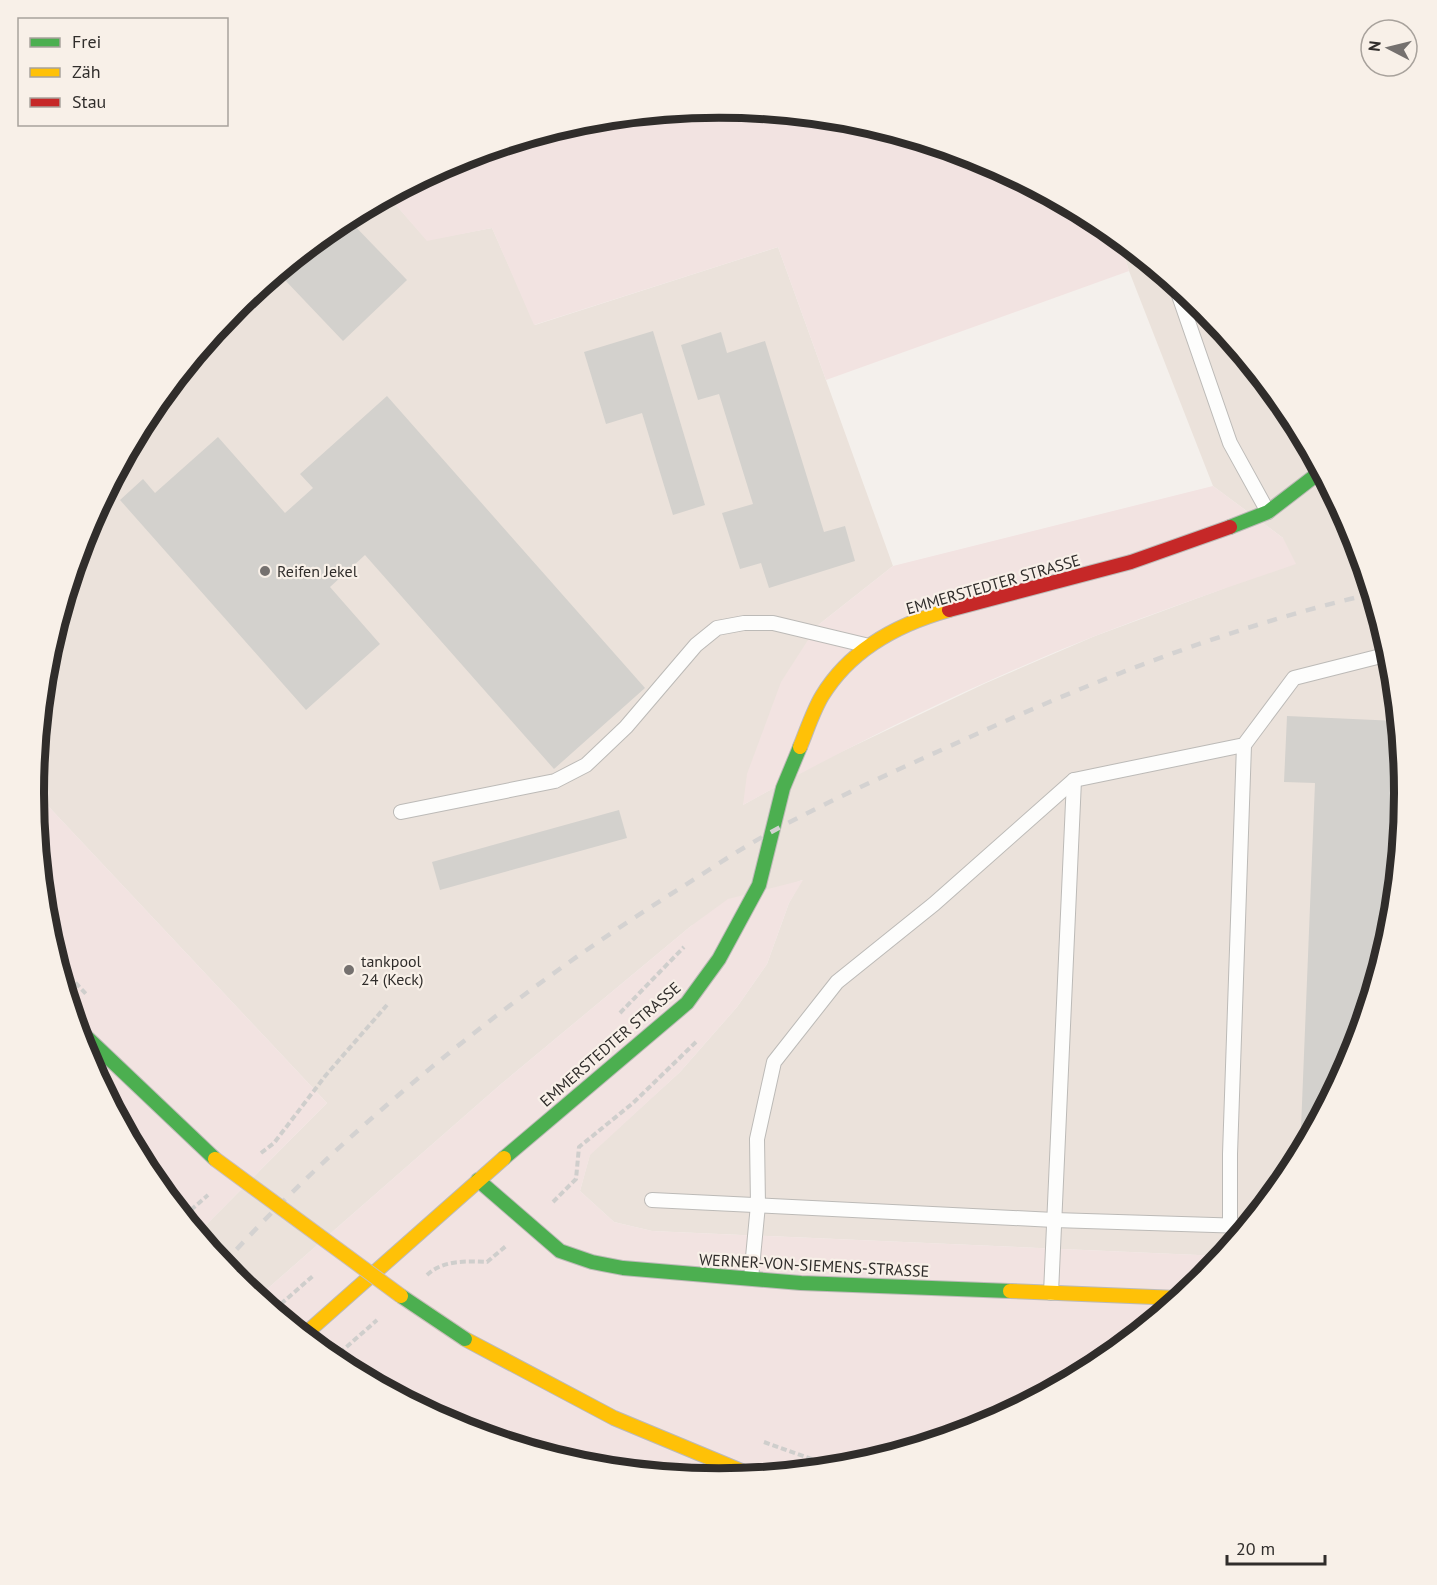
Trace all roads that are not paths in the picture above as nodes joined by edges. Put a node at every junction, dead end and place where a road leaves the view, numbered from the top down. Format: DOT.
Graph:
graph roads {
  1 [pos="1181,301"];
  2 [pos="1314,476"];
  3 [pos="1268,512"];
  4 [pos="867,645"];
  5 [pos="1380,656"];
  6 [pos="1244,745"];
  7 [pos="1074,780"];
  8 [pos="401,813"];
  9 [pos="91,1042"];
  10 [pos="478,1180"];
  11 [pos="652,1200"];
  12 [pos="758,1205"];
  13 [pos="1054,1220"];
  14 [pos="1230,1225"];
  15 [pos="1236,1225"];
  16 [pos="750,1281"];
  17 [pos="1051,1293"];
  18 [pos="1167,1298"];
  19 [pos="310,1330"];
  20 [pos="733,1467"];
  1 -- 3 [label="lane"];
  2 -- 3 [label="main road, EMMERSTEDTER STRASSE"];
  3 -- 4 [label="main road, EMMERSTEDTER STRASSE"];
  4 -- 8 [label="lane"];
  4 -- 10 [label="main road, EMMERSTEDTER STRASSE"];
  5 -- 6 [label="lane"];
  6 -- 7 [label="lane"];
  6 -- 14 [label="lane"];
  7 -- 12 [label="lane"];
  7 -- 13 [label="lane"];
  9 -- 20 [label="main road, bridge"];
  10 -- 16 [label="main road, WERNER-VON-SIEMENS-STRASSE"];
  10 -- 19 [label="main road, EMMERSTEDTER STRASSE"];
  11 -- 12 [label="lane"];
  12 -- 13 [label="lane"];
  12 -- 16 [label="lane"];
  13 -- 14 [label="lane"];
  13 -- 17 [label="lane"];
  14 -- 15 [label="lane"];
  16 -- 17 [label="main road, WERNER-VON-SIEMENS-STRASSE"];
  17 -- 18 [label="main road, WERNER-VON-SIEMENS-STRASSE"];
}
